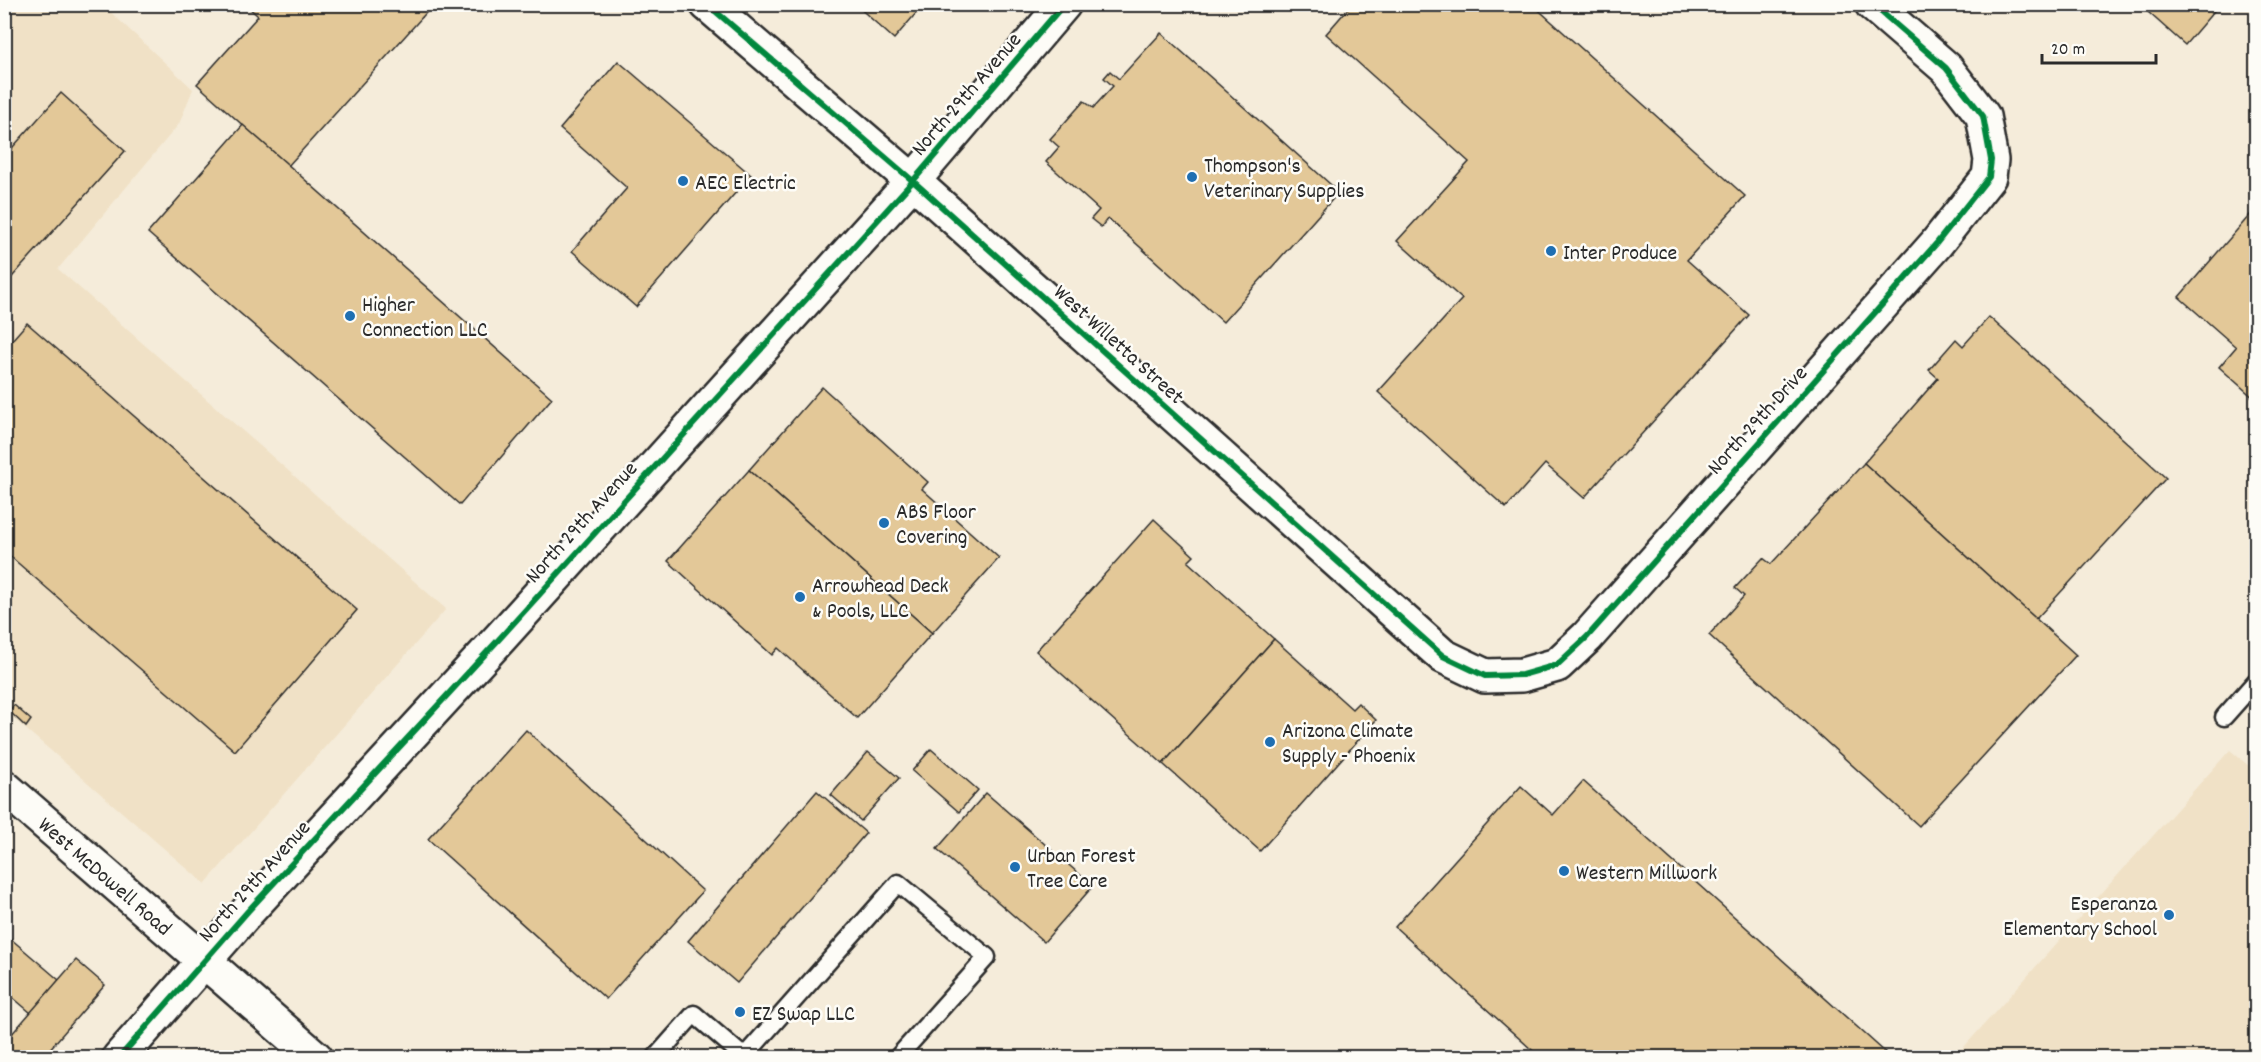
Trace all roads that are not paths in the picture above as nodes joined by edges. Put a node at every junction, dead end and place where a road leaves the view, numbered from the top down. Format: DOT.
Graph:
graph roads {
  1 [pos="707,4"];
  2 [pos="1064,4"];
  3 [pos="1872,4"];
  4 [pos="913,182"];
  5 [pos="1522,675"];
  6 [pos="2256,681"];
  7 [pos="2224,717"];
  8 [pos="4,787"];
  9 [pos="205,961"];
  10 [pos="743,1057"];
  11 [pos="119,1058"];
  12 [pos="316,1058"];
  13 [pos="655,1058"];
  14 [pos="897,1058"];
  1 -- 4 [label="street, West Willetta Street"];
  2 -- 4 [label="street, North 29th Avenue"];
  3 -- 5 [label="street, North 29th Drive"];
  4 -- 5 [label="street, West Willetta Street"];
  4 -- 9 [label="street, North 29th Avenue"];
  6 -- 7 [label="lane"];
  8 -- 9 [label="street, West McDowell Road"];
  9 -- 11 [label="street, North 29th Avenue"];
  9 -- 12 [label="street, West McDowell Road"];
  10 -- 13 [label="lane"];
  10 -- 14 [label="lane"];
}
